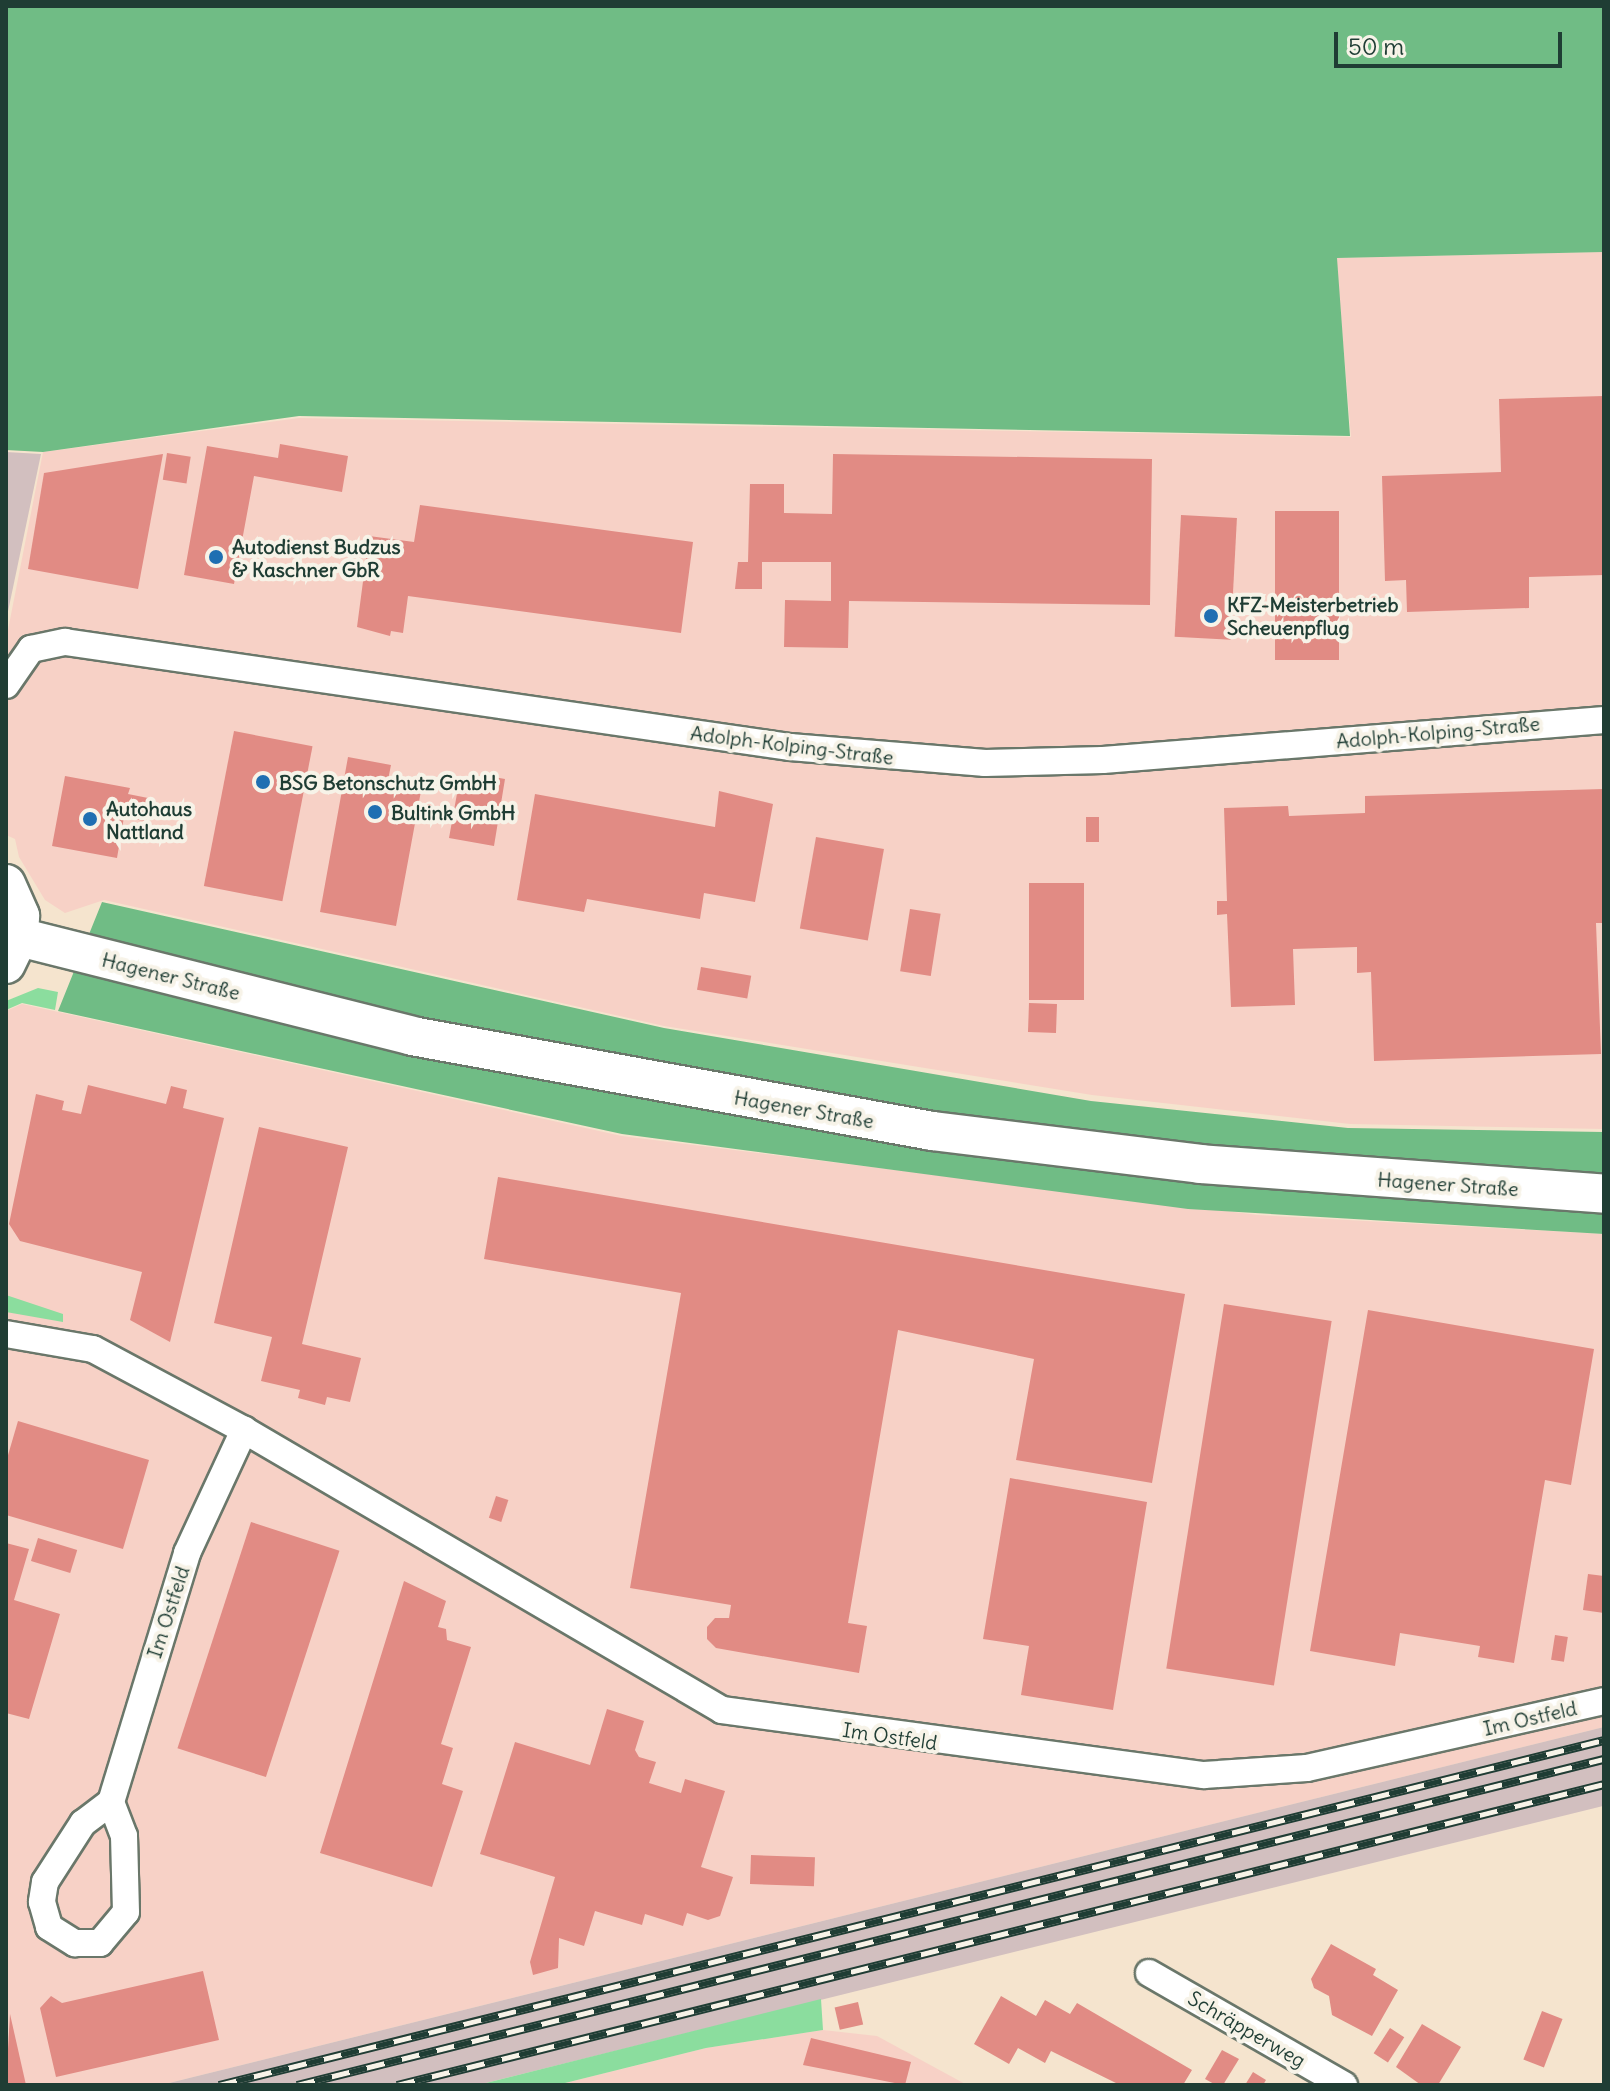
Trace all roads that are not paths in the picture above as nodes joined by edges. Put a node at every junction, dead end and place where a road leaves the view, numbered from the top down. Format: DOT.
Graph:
graph roads {
  1 [pos="6,685"];
  2 [pos="1604,720"];
  3 [pos="6,884"];
  4 [pos="12,951"];
  5 [pos="1604,1194"];
  6 [pos="6,1334"];
  7 [pos="244,1430"];
  8 [pos="1604,1701"];
  9 [pos="111,1802"];
  10 [pos="1149,1973"];
  11 [pos="1344,2085"];
  1 -- 2 [label="street, Adolph-Kolping-Straße"];
  3 -- 4 [label="main road"];
  4 -- 5 [label="main road, Hagener Straße"];
  6 -- 7 [label="street, Im Ostfeld"];
  7 -- 8 [label="street, Im Ostfeld"];
  7 -- 9 [label="street, Im Ostfeld"];
  9 -- 9 [label="street"];
  10 -- 11 [label="street, Schräpperweg"];
}
